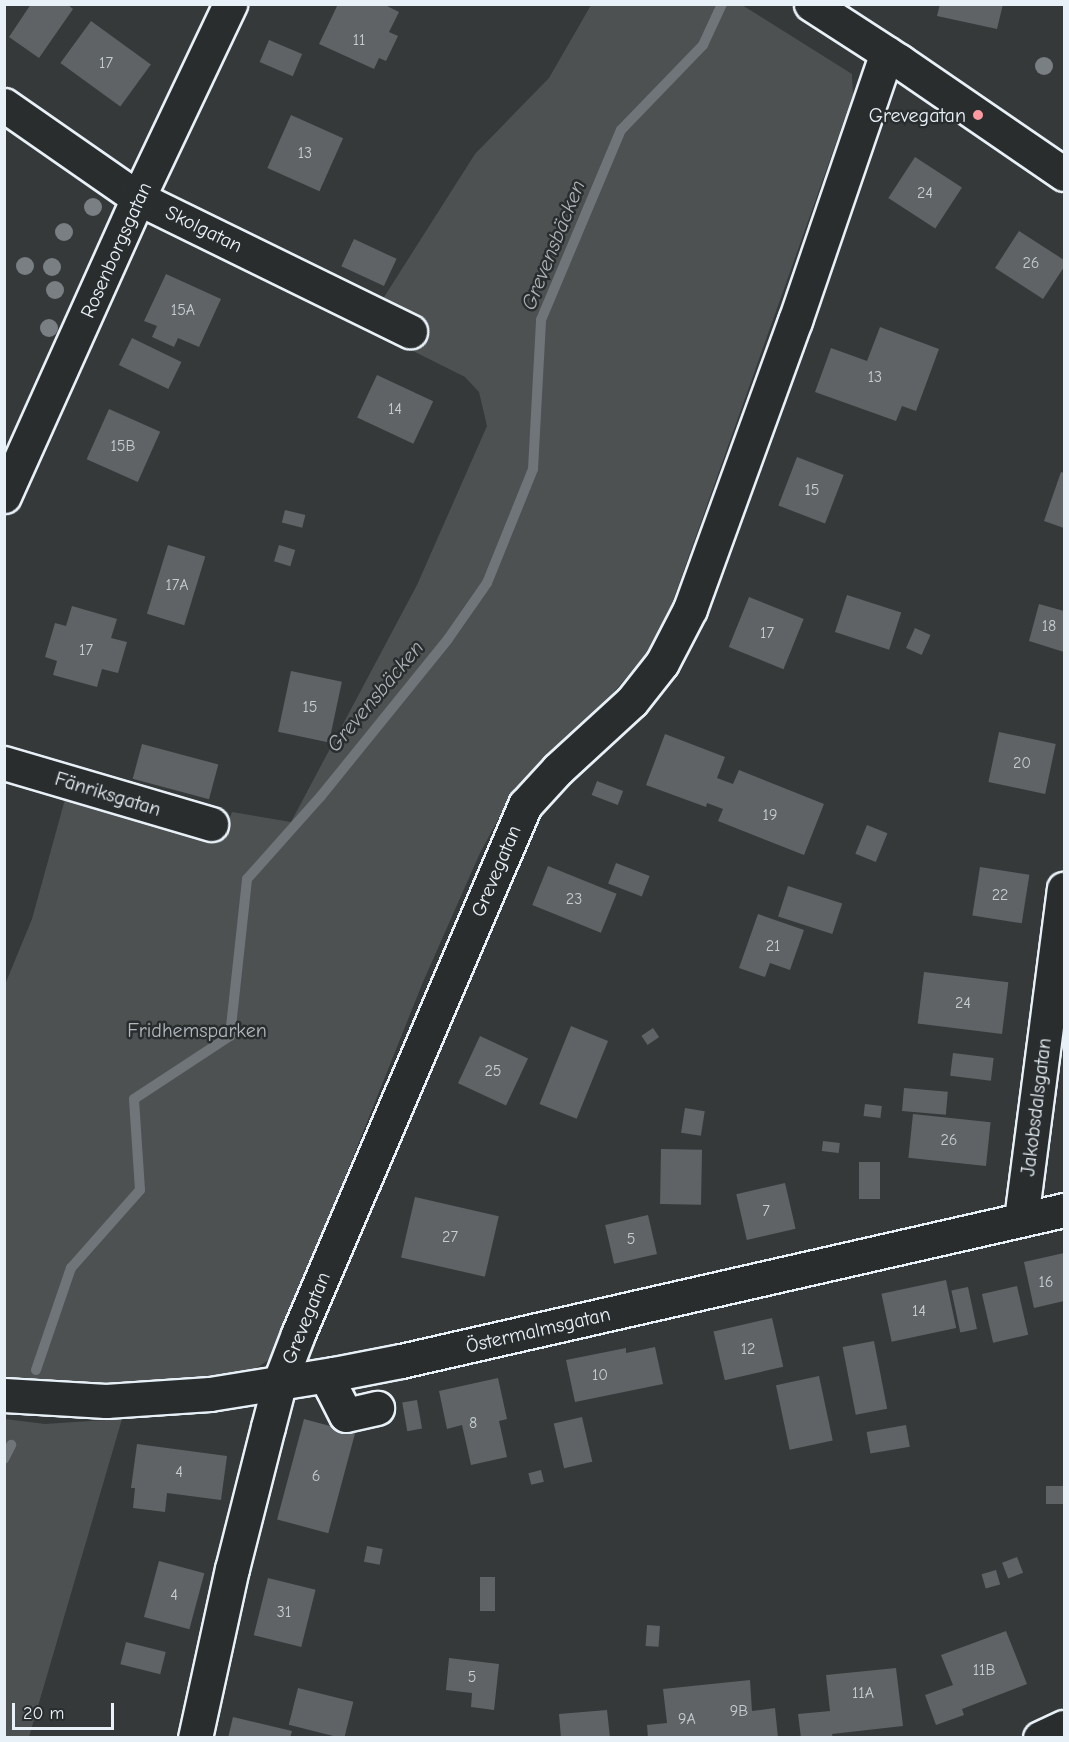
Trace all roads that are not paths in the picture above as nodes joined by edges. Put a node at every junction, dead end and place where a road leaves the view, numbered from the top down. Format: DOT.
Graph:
graph roads {
  1 [pos="230,4"];
  2 [pos="811,4"];
  3 [pos="887,53"];
  4 [pos="4,105"];
  5 [pos="1065,174"];
  6 [pos="138,198"];
  7 [pos="410,331"];
  8 [pos="4,496"];
  9 [pos="4,763"];
  10 [pos="211,824"];
  11 [pos="1065,889"];
  12 [pos="1065,1210"];
  13 [pos="1021,1219"];
  14 [pos="334,1374"];
  15 [pos="280,1381"];
  16 [pos="4,1395"];
  17 [pos="377,1408"];
  18 [pos="1065,1727"];
  19 [pos="195,1737"];
  20 [pos="1040,1737"];
  1 -- 6 [label="street, Rosenborgsgatan"];
  2 -- 3 [label="street"];
  3 -- 5 [label="street"];
  3 -- 15 [label="street, Grevegatan"];
  4 -- 6 [label="street, Skolgatan"];
  6 -- 7 [label="street, Skolgatan"];
  6 -- 8 [label="street, Rosenborgsgatan"];
  9 -- 10 [label="street, Fänriksgatan"];
  11 -- 13 [label="street, Jakobsdalsgatan"];
  12 -- 13 [label="street, Östermalmsgatan"];
  13 -- 14 [label="street, Östermalmsgatan"];
  14 -- 15 [label="street, Östermalmsgatan"];
  14 -- 17 [label="street"];
  15 -- 16 [label="street, Östermalmsgatan"];
  15 -- 19 [label="street, Grevegatan"];
  18 -- 20 [label="street"];
}
